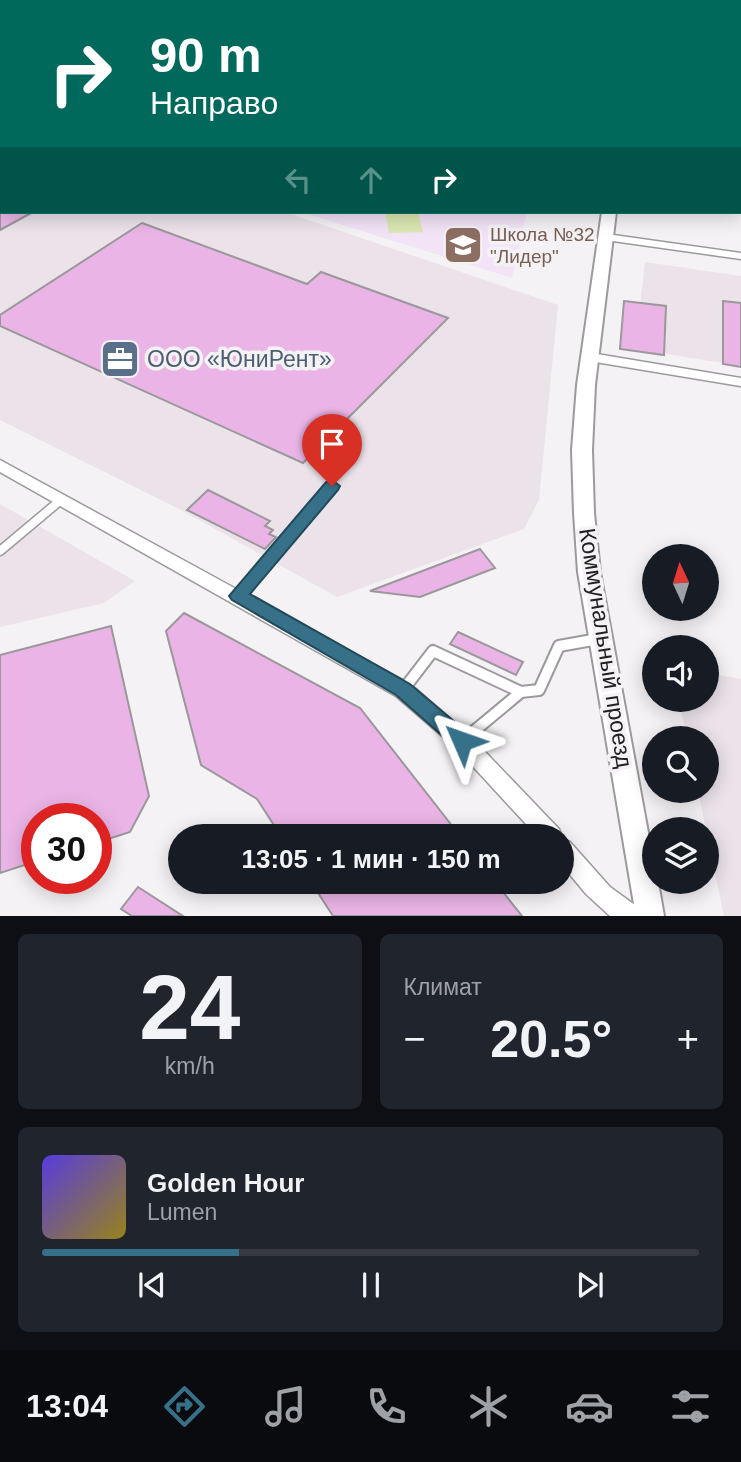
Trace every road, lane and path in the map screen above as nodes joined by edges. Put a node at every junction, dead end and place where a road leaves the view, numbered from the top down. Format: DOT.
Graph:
graph roads {
  1 [pos="609,214"];
  2 [pos="606,237"];
  3 [pos="741,256"];
  4 [pos="590,357"];
  5 [pos="741,382"];
  6 [pos="0,466"];
  7 [pos="332,486"];
  8 [pos="62,499"];
  9 [pos="0,551"];
  10 [pos="238,596"];
  11 [pos="602,638"];
  12 [pos="403,690"];
  13 [pos="521,692"];
  14 [pos="462,741"];
  15 [pos="540,824"];
  16 [pos="574,863"];
  17 [pos="631,916"];
  18 [pos="650,916"];
  1 -- 2 [label="street, Коммунальный проезд"];
  2 -- 3 [label="lane"];
  2 -- 4 [label="street, Коммунальный проезд"];
  4 -- 5 [label="lane"];
  4 -- 11 [label="street, Коммунальный проезд"];
  6 -- 8 [label="street"];
  7 -- 10 [label="lane"];
  8 -- 9 [label="lane"];
  8 -- 10 [label="street"];
  10 -- 12 [label="street"];
  11 -- 13 [label="lane"];
  11 -- 18 [label="street, Коммунальный проезд"];
  12 -- 13 [label="lane"];
  12 -- 14 [label="street"];
  13 -- 14 [label="lane"];
  14 -- 15 [label="street"];
  16 -- 17 [label="street"];
}
